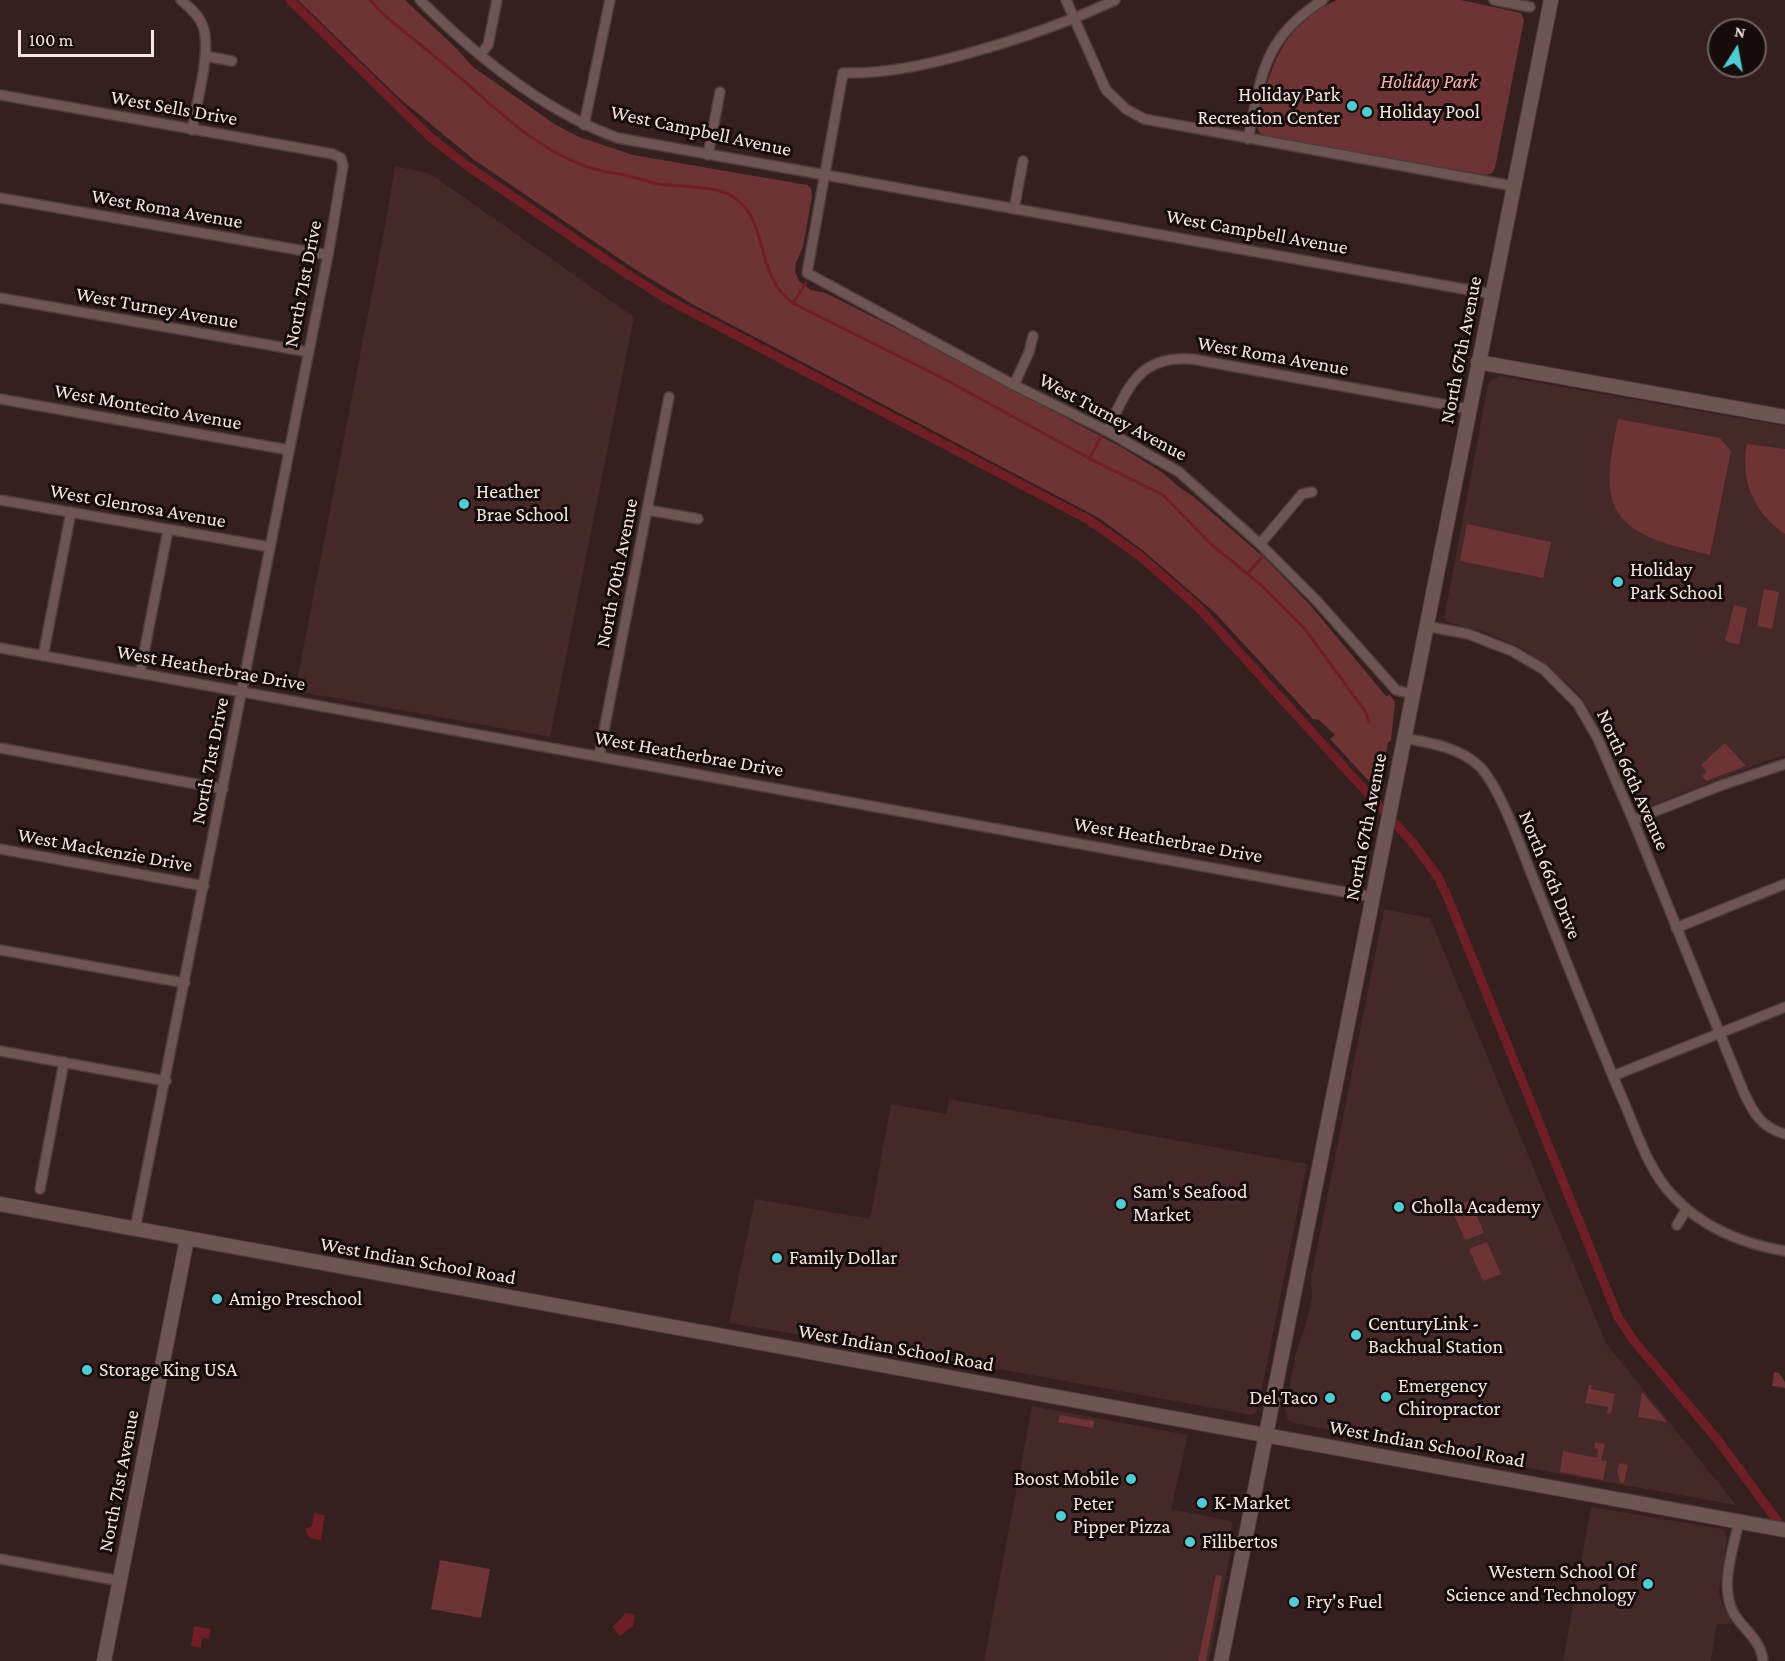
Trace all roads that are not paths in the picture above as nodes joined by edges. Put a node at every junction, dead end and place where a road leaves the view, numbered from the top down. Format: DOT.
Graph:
graph roads {
  1 [pos="181,0"];
  2 [pos="420,0"];
  3 [pos="496,0"];
  4 [pos="610,0"];
  5 [pos="1066,0"];
  6 [pos="1115,0"];
  7 [pos="1323,0"];
  8 [pos="1494,0"];
  9 [pos="1551,0"];
  10 [pos="1530,7"];
  11 [pos="1075,20"];
  12 [pos="480,55"];
  13 [pos="205,56"];
  14 [pos="232,61"];
  15 [pos="720,92"];
  16 [pos="0,95"];
  17 [pos="584,125"];
  18 [pos="192,130"];
  19 [pos="1248,139"];
  20 [pos="708,155"];
  21 [pos="341,158"];
  22 [pos="1023,161"];
  23 [pos="825,176"];
  24 [pos="1513,186"];
  25 [pos="0,198"];
  26 [pos="1014,209"];
  27 [pos="328,255"];
  28 [pos="1492,294"];
  29 [pos="0,298"];
  30 [pos="1033,336"];
  31 [pos="309,352"];
  32 [pos="1478,362"];
  33 [pos="1014,385"];
  34 [pos="669,397"];
  35 [pos="0,399"];
  36 [pos="1469,410"];
  37 [pos="1785,417"];
  38 [pos="1107,431"];
  39 [pos="289,450"];
  40 [pos="1312,492"];
  41 [pos="0,500"];
  42 [pos="648,510"];
  43 [pos="71,512"];
  44 [pos="698,519"];
  45 [pos="168,530"];
  46 [pos="1260,544"];
  47 [pos="270,547"];
  48 [pos="1426,626"];
  49 [pos="0,648"];
  50 [pos="42,656"];
  51 [pos="140,673"];
  52 [pos="242,692"];
  53 [pos="1412,694"];
  54 [pos="1404,738"];
  55 [pos="0,748"];
  56 [pos="599,756"];
  57 [pos="1785,764"];
  58 [pos="223,789"];
  59 [pos="1633,820"];
  60 [pos="0,849"];
  61 [pos="1785,884"];
  62 [pos="204,886"];
  63 [pos="1372,897"];
  64 [pos="1676,927"];
  65 [pos="0,950"];
  66 [pos="185,983"];
  67 [pos="1785,1007"];
  68 [pos="1720,1034"];
  69 [pos="0,1050"];
  70 [pos="64,1062"];
  71 [pos="1613,1076"];
  72 [pos="165,1081"];
  73 [pos="1785,1134"];
  74 [pos="40,1190"];
  75 [pos="0,1204"];
  76 [pos="1686,1210"];
  77 [pos="1677,1225"];
  78 [pos="135,1229"];
  79 [pos="187,1239"];
  80 [pos="1785,1251"];
  81 [pos="1265,1434"];
  82 [pos="1739,1522"];
  83 [pos="1785,1530"];
  84 [pos="0,1559"];
  85 [pos="120,1581"];
  86 [pos="104,1661"];
  87 [pos="1221,1661"];
  88 [pos="1762,1661"];
  1 -- 13 [label="street"];
  2 -- 12 [label="street, West Campbell Avenue"];
  3 -- 12 [label="street"];
  4 -- 17 [label="street"];
  5 -- 11 [label="street"];
  6 -- 11 [label="street"];
  7 -- 19 [label="street"];
  8 -- 10 [label="street"];
  9 -- 24 [label="main road, North 67th Avenue"];
  11 -- 19 [label="street"];
  11 -- 23 [label="street"];
  12 -- 17 [label="street, West Campbell Avenue"];
  13 -- 14 [label="street"];
  13 -- 18 [label="street"];
  15 -- 20 [label="street"];
  16 -- 18 [label="street, West Sells Drive"];
  17 -- 20 [label="street, West Campbell Avenue"];
  18 -- 21 [label="street, West Sells Drive"];
  19 -- 24 [label="street"];
  20 -- 23 [label="street, West Campbell Avenue"];
  21 -- 27 [label="street, North 71st Drive"];
  22 -- 26 [label="street"];
  23 -- 26 [label="street, West Campbell Avenue"];
  23 -- 33 [label="street, West Turney Avenue"];
  24 -- 28 [label="main road, North 67th Avenue"];
  25 -- 27 [label="street, West Roma Avenue"];
  26 -- 28 [label="street, West Campbell Avenue"];
  27 -- 31 [label="street, North 71st Drive"];
  28 -- 32 [label="main road, North 67th Avenue"];
  29 -- 31 [label="street, West Turney Avenue"];
  30 -- 33 [label="street"];
  31 -- 39 [label="street, North 71st Drive"];
  32 -- 36 [label="main road, North 67th Avenue"];
  32 -- 37 [label="main road"];
  33 -- 38 [label="street, West Turney Avenue"];
  34 -- 42 [label="street, North 70th Avenue"];
  35 -- 39 [label="street, West Montecito Avenue"];
  36 -- 38 [label="street, West Roma Avenue"];
  36 -- 48 [label="main road, North 67th Avenue"];
  38 -- 46 [label="street, West Turney Avenue"];
  39 -- 47 [label="street, North 71st Drive"];
  40 -- 46 [label="street"];
  41 -- 43 [label="street, West Glenrosa Avenue"];
  42 -- 44 [label="street"];
  42 -- 56 [label="street, North 70th Avenue"];
  43 -- 45 [label="street, West Glenrosa Avenue"];
  43 -- 50 [label="street"];
  45 -- 47 [label="street, West Glenrosa Avenue"];
  45 -- 51 [label="street"];
  46 -- 53 [label="street, West Turney Avenue"];
  47 -- 52 [label="street, North 71st Drive"];
  48 -- 53 [label="main road, North 67th Avenue"];
  48 -- 59 [label="street, North 66th Avenue"];
  49 -- 50 [label="street, West Heatherbrae Drive"];
  50 -- 51 [label="street, West Heatherbrae Drive"];
  51 -- 52 [label="street, West Heatherbrae Drive"];
  52 -- 56 [label="street, West Heatherbrae Drive"];
  52 -- 58 [label="street, North 71st Drive"];
  53 -- 54 [label="main road, North 67th Avenue"];
  54 -- 63 [label="main road, North 67th Avenue"];
  54 -- 71 [label="street, North 66th Drive"];
  55 -- 58 [label="street"];
  56 -- 63 [label="street, West Heatherbrae Drive"];
  57 -- 59 [label="street"];
  58 -- 62 [label="street, North 71st Drive"];
  59 -- 64 [label="street, North 66th Avenue"];
  60 -- 62 [label="street, West Mackenzie Drive"];
  61 -- 64 [label="street"];
  62 -- 66 [label="street, North 71st Drive"];
  63 -- 81 [label="main road, North 67th Avenue"];
  64 -- 68 [label="street, North 66th Avenue"];
  65 -- 66 [label="street"];
  66 -- 72 [label="street, North 71st Drive"];
  67 -- 68 [label="street"];
  68 -- 71 [label="street"];
  68 -- 73 [label="street"];
  69 -- 70 [label="street"];
  70 -- 72 [label="street"];
  70 -- 74 [label="street"];
  71 -- 76 [label="street, North 66th Drive"];
  72 -- 78 [label="street, North 71st Drive"];
  75 -- 78 [label="main road, West Indian School Road"];
  76 -- 77 [label="street"];
  76 -- 80 [label="street, North 66th Drive"];
  78 -- 79 [label="main road, West Indian School Road"];
  79 -- 81 [label="main road, West Indian School Road"];
  79 -- 85 [label="main road, North 71st Avenue"];
  81 -- 82 [label="main road, West Indian School Road"];
  81 -- 87 [label="main road, North 67th Avenue"];
  82 -- 83 [label="main road, West Indian School Road"];
  82 -- 88 [label="street"];
  84 -- 85 [label="street"];
  85 -- 86 [label="main road, North 71st Avenue"];
}
